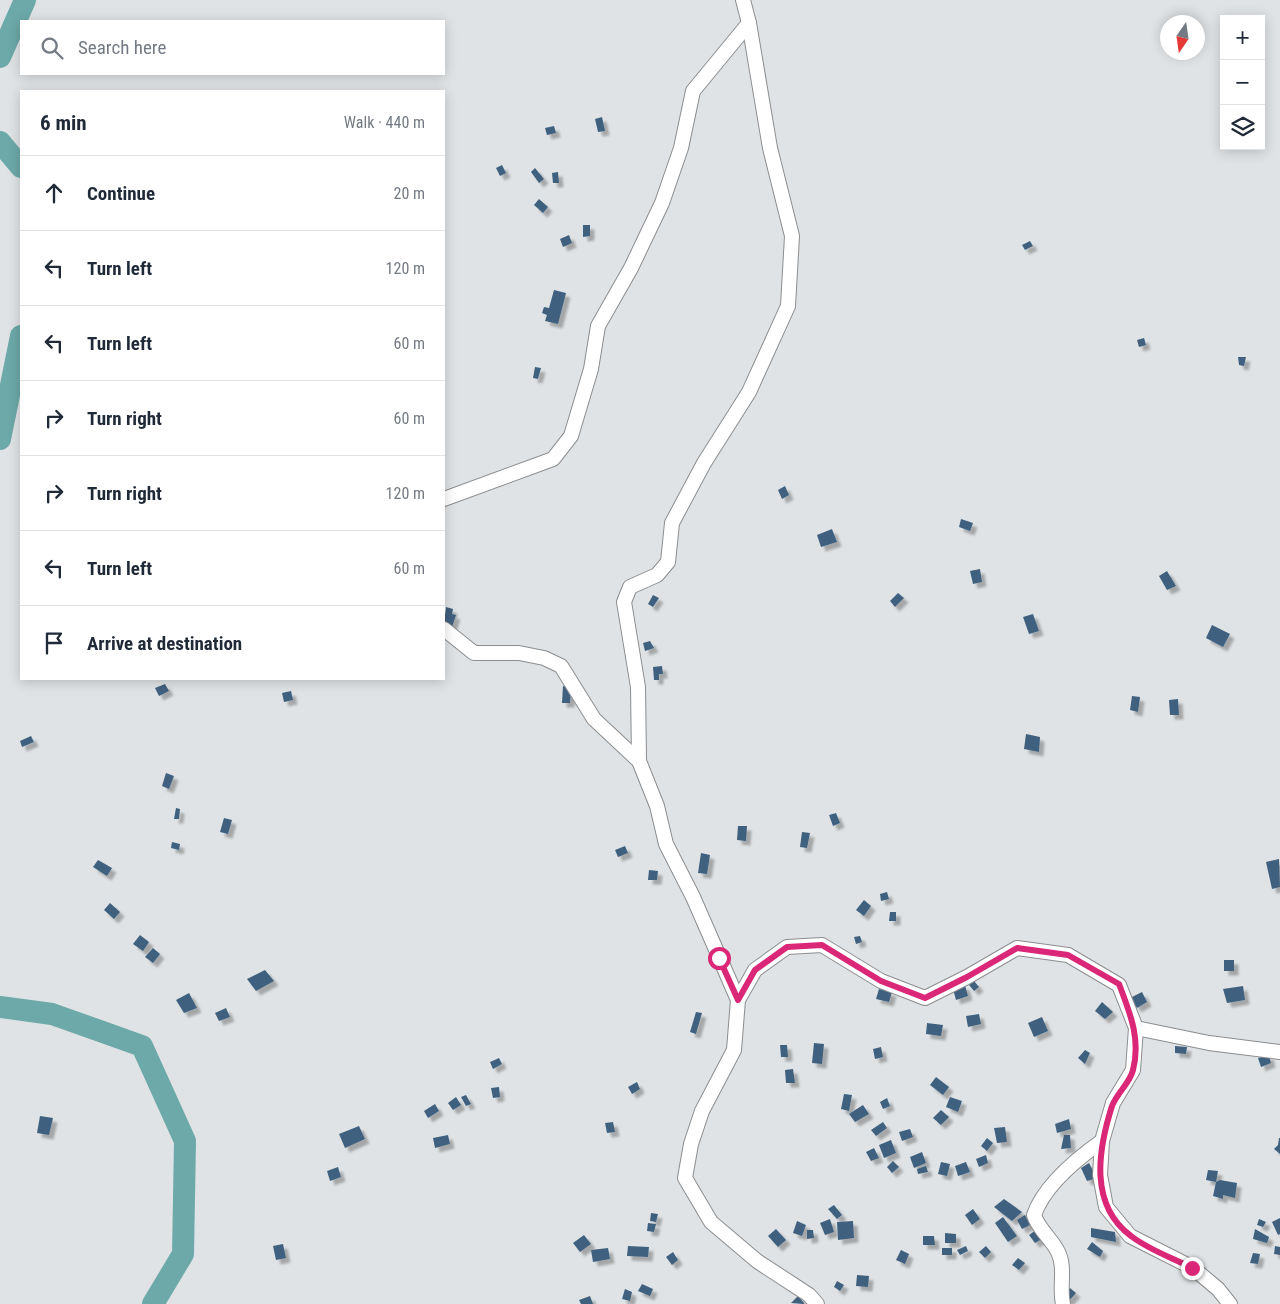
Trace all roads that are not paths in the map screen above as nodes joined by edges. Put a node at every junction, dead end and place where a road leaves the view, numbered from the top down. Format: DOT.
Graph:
graph roads {
  1 [pos="743,0"];
  2 [pos="749,23"];
  3 [pos="445,499"];
  4 [pos="445,630"];
  5 [pos="640,761"];
  6 [pos="738,1000"];
  7 [pos="1136,1028"];
  8 [pos="1280,1052"];
  9 [pos="1102,1141"];
  10 [pos="817,1304"];
  11 [pos="1064,1304"];
  12 [pos="1230,1304"];
  1 -- 2 [label="street"];
  2 -- 3 [label="street"];
  2 -- 5 [label="street"];
  4 -- 5 [label="street"];
  5 -- 6 [label="street"];
  6 -- 7 [label="street"];
  6 -- 10 [label="street"];
  7 -- 8 [label="street"];
  7 -- 9 [label="street"];
  9 -- 11 [label="street"];
  9 -- 12 [label="street"];
}
